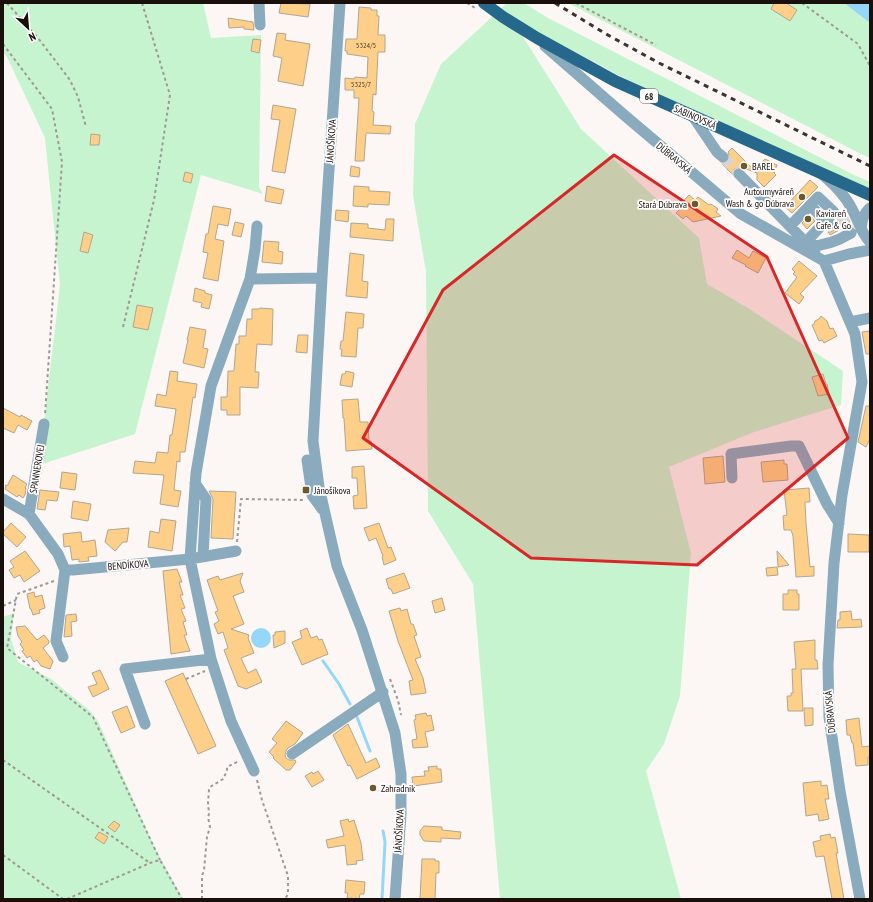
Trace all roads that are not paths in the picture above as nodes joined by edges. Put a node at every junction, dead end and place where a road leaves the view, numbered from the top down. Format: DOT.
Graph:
graph roads {
  1 [pos="258,3"];
  2 [pos="340,3"];
  3 [pos="484,3"];
  4 [pos="260,25"];
  5 [pos="537,38"];
  6 [pos="692,115"];
  7 [pos="723,158"];
  8 [pos="822,173"];
  9 [pos="739,174"];
  10 [pos="870,195"];
  11 [pos="870,208"];
  12 [pos="257,226"];
  13 [pos="790,226"];
  14 [pos="859,234"];
  15 [pos="808,244"];
  16 [pos="870,250"];
  17 [pos="857,253"];
  18 [pos="824,261"];
  19 [pos="322,278"];
  20 [pos="250,279"];
  21 [pos="870,318"];
  22 [pos="850,322"];
  23 [pos="44,424"];
  24 [pos="732,478"];
  25 [pos="195,483"];
  26 [pos="3,499"];
  27 [pos="29,514"];
  28 [pos="839,523"];
  29 [pos="236,551"];
  30 [pos="203,557"];
  31 [pos="190,559"];
  32 [pos="65,570"];
  33 [pos="63,657"];
  34 [pos="208,659"];
  35 [pos="383,692"];
  36 [pos="145,724"];
  37 [pos="292,754"];
  38 [pos="254,771"];
  39 [pos="395,899"];
  40 [pos="860,899"];
  1 -- 4 [label="street"];
  2 -- 19 [label="street, JÁNOŠÍKOVA"];
  3 -- 5 [label="main road, SABINOVSKÁ / 68"];
  5 -- 6 [label="main road, SABINOVSKÁ / 68"];
  5 -- 18 [label="street, DÚBRAVSKÁ"];
  6 -- 7 [label="street"];
  6 -- 8 [label="main road, SABINOVSKÁ / 68"];
  8 -- 10 [label="main road, SABINOVSKÁ / 68"];
  8 -- 14 [label="street"];
  9 -- 13 [label="street"];
  11 -- 14 [label="street"];
  12 -- 20 [label="street"];
  13 -- 15 [label="street"];
  13 -- 15 [label="street"];
  14 -- 15 [label="street"];
  14 -- 17 [label="street"];
  15 -- 18 [label="street"];
  16 -- 17 [label="street"];
  17 -- 18 [label="street"];
  18 -- 22 [label="street, DÚBRAVSKÁ"];
  19 -- 20 [label="street"];
  19 -- 35 [label="street, JÁNOŠÍKOVA"];
  20 -- 25 [label="street"];
  21 -- 22 [label="street"];
  22 -- 28 [label="street, DÚBRAVSKÁ"];
  23 -- 27 [label="street, SPANNEROVEJ"];
  24 -- 28 [label="street"];
  25 -- 30 [label="street"];
  25 -- 31 [label="street"];
  26 -- 27 [label="street"];
  27 -- 32 [label="street"];
  28 -- 40 [label="street, DÚBRAVSKÁ"];
  29 -- 30 [label="street, BENDÍKOVA"];
  30 -- 31 [label="street, BENDÍKOVA"];
  31 -- 32 [label="street, BENDÍKOVA"];
  31 -- 34 [label="street"];
  32 -- 33 [label="street"];
  34 -- 36 [label="street"];
  34 -- 38 [label="street"];
  35 -- 37 [label="street"];
  35 -- 39 [label="street, JÁNOŠÍKOVA"];
}
